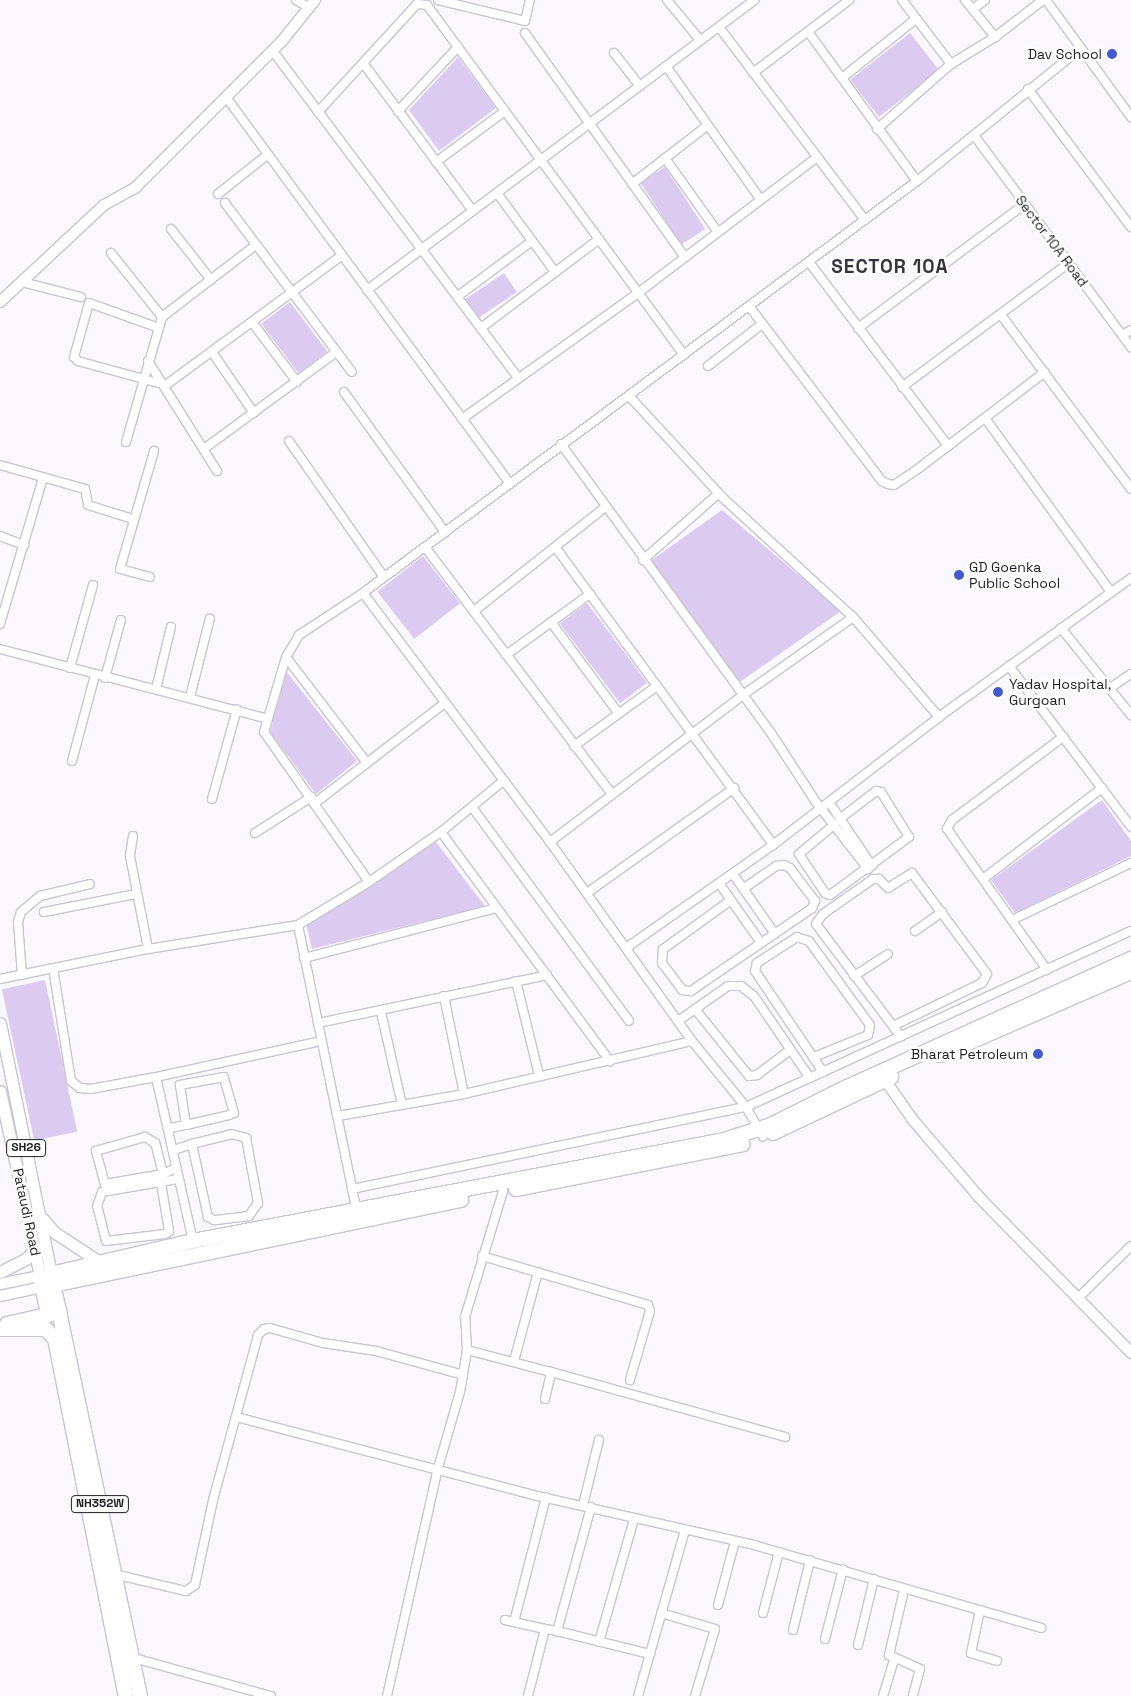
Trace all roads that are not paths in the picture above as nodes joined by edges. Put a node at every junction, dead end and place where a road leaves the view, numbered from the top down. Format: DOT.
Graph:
graph roads {
  1 [pos="296,0"];
  2 [pos="438,0"];
  3 [pos="530,0"];
  4 [pos="667,0"];
  5 [pos="755,0"];
  6 [pos="849,0"];
  7 [pos="902,0"];
  8 [pos="965,0"];
  9 [pos="985,0"];
  10 [pos="1045,0"];
  11 [pos="312,4"];
  12 [pos="468,4"];
  13 [pos="973,9"];
  14 [pos="916,19"];
  15 [pos="719,27"];
  16 [pos="526,33"];
  17 [pos="809,33"];
  18 [pos="995,37"];
  19 [pos="700,40"];
  20 [pos="458,47"];
  21 [pos="1081,48"];
  22 [pos="272,50"];
  23 [pos="614,53"];
  24 [pos="363,63"];
  25 [pos="951,64"];
  26 [pos="666,66"];
  27 [pos="753,73"];
  28 [pos="842,78"];
  29 [pos="640,86"];
  30 [pos="1028,89"];
  31 [pos="226,97"];
  32 [pos="398,111"];
  33 [pos="505,111"];
  34 [pos="318,112"];
  35 [pos="1131,116"];
  36 [pos="589,124"];
  37 [pos="708,125"];
  38 [pos="877,128"];
  39 [pos="974,135"];
  40 [pos="267,155"];
  41 [pos="817,157"];
  42 [pos="665,158"];
  43 [pos="541,160"];
  44 [pos="436,162"];
  45 [pos="917,181"];
  46 [pos="632,184"];
  47 [pos="497,192"];
  48 [pos="218,194"];
  49 [pos="760,199"];
  50 [pos="225,203"];
  51 [pos="1025,204"];
  52 [pos="473,210"];
  53 [pos="865,220"];
  54 [pos="1131,227"];
  55 [pos="171,229"];
  56 [pos="717,231"];
  57 [pos="599,239"];
  58 [pos="532,241"];
  59 [pos="256,245"];
  60 [pos="423,248"];
  61 [pos="111,253"];
  62 [pos="341,256"];
  63 [pos="684,256"];
  64 [pos="809,262"];
  65 [pos="1069,263"];
  66 [pos="555,272"];
  67 [pos="211,280"];
  68 [pos="22,282"];
  69 [pos="367,290"];
  70 [pos="640,291"];
  71 [pos="292,293"];
  72 [pos="458,296"];
  73 [pos="81,297"];
  74 [pos="0,302"];
  75 [pos="750,306"];
  76 [pos="1001,315"];
  77 [pos="162,317"];
  78 [pos="252,322"];
  79 [pos="762,324"];
  80 [pos="158,328"];
  81 [pos="481,328"];
  82 [pos="858,328"];
  83 [pos="1131,330"];
  84 [pos="1122,336"];
  85 [pos="1131,347"];
  86 [pos="212,352"];
  87 [pos="336,352"];
  88 [pos="684,355"];
  89 [pos="148,360"];
  90 [pos="708,366"];
  91 [pos="352,372"];
  92 [pos="1045,372"];
  93 [pos="143,378"];
  94 [pos="518,378"];
  95 [pos="296,382"];
  96 [pos="166,385"];
  97 [pos="902,387"];
  98 [pos="344,392"];
  99 [pos="629,396"];
  100 [pos="254,413"];
  101 [pos="985,418"];
  102 [pos="462,419"];
  103 [pos="289,441"];
  104 [pos="126,442"];
  105 [pos="561,444"];
  106 [pos="948,446"];
  107 [pos="205,448"];
  108 [pos="154,451"];
  109 [pos="0,465"];
  110 [pos="217,471"];
  111 [pos="43,478"];
  112 [pos="510,484"];
  113 [pos="1131,489"];
  114 [pos="719,493"];
  115 [pos="605,507"];
  116 [pos="133,518"];
  117 [pos="445,532"];
  118 [pos="0,536"];
  119 [pos="24,545"];
  120 [pos="425,547"];
  121 [pos="556,548"];
  122 [pos="643,560"];
  123 [pos="150,577"];
  124 [pos="384,577"];
  125 [pos="1131,578"];
  126 [pos="93,585"];
  127 [pos="1112,592"];
  128 [pos="363,593"];
  129 [pos="590,594"];
  130 [pos="474,612"];
  131 [pos="853,617"];
  132 [pos="210,618"];
  133 [pos="121,620"];
  134 [pos="551,622"];
  135 [pos="0,624"];
  136 [pos="171,627"];
  137 [pos="1061,628"];
  138 [pos="0,649"];
  139 [pos="506,655"];
  140 [pos="286,657"];
  141 [pos="1009,666"];
  142 [pos="70,668"];
  143 [pos="1131,674"];
  144 [pos="95,675"];
  145 [pos="105,678"];
  146 [pos="657,686"];
  147 [pos="1110,688"];
  148 [pos="156,690"];
  149 [pos="742,695"];
  150 [pos="190,697"];
  151 [pos="445,702"];
  152 [pos="237,709"];
  153 [pos="619,714"];
  154 [pos="1131,715"];
  155 [pos="939,717"];
  156 [pos="268,719"];
  157 [pos="692,733"];
  158 [pos="1063,737"];
  159 [pos="574,746"];
  160 [pos="72,761"];
  161 [pos="367,763"];
  162 [pos="503,781"];
  163 [pos="734,788"];
  164 [pos="1102,788"];
  165 [pos="612,794"];
  166 [pos="212,799"];
  167 [pos="313,800"];
  168 [pos="826,805"];
  169 [pos="472,807"];
  170 [pos="841,818"];
  171 [pos="835,824"];
  172 [pos="1131,828"];
  173 [pos="440,832"];
  174 [pos="255,833"];
  175 [pos="133,836"];
  176 [pos="550,842"];
  177 [pos="774,845"];
  178 [pos="1131,863"];
  179 [pos="870,868"];
  180 [pos="733,874"];
  181 [pos="983,879"];
  182 [pos="369,882"];
  183 [pos="719,883"];
  184 [pos="90,884"];
  185 [pos="744,889"];
  186 [pos="587,893"];
  187 [pos="136,894"];
  188 [pos="731,900"];
  189 [pos="496,908"];
  190 [pos="44,912"];
  191 [pos="942,912"];
  192 [pos="1012,920"];
  193 [pos="298,925"];
  194 [pos="915,931"];
  195 [pos="1131,931"];
  196 [pos="775,934"];
  197 [pos="761,943"];
  198 [pos="626,948"];
  199 [pos="148,949"];
  200 [pos="888,954"];
  201 [pos="304,958"];
  202 [pos="1131,959"];
  203 [pos="53,968"];
  204 [pos="1047,970"];
  205 [pos="1131,972"];
  206 [pos="22,975"];
  207 [pos="547,975"];
  208 [pos="854,976"];
  209 [pos="0,979"];
  210 [pos="516,981"];
  211 [pos="444,996"];
  212 [pos="695,1009"];
  213 [pos="381,1012"];
  214 [pos="629,1021"];
  215 [pos="678,1021"];
  216 [pos="0,1023"];
  217 [pos="318,1023"];
  218 [pos="893,1026"];
  219 [pos="901,1037"];
  220 [pos="692,1040"];
  221 [pos="321,1042"];
  222 [pos="790,1050"];
  223 [pos="814,1057"];
  224 [pos="610,1061"];
  225 [pos="823,1072"];
  226 [pos="538,1075"];
  227 [pos="156,1077"];
  228 [pos="810,1078"];
  229 [pos="886,1080"];
  230 [pos="0,1091"];
  231 [pos="464,1094"];
  232 [pos="402,1105"];
  233 [pos="746,1107"];
  234 [pos="338,1116"];
  235 [pos="186,1125"];
  236 [pos="170,1128"];
  237 [pos="761,1133"];
  238 [pos="192,1144"];
  239 [pos="173,1150"];
  240 [pos="633,1161"];
  241 [pos="176,1168"];
  242 [pos="163,1174"];
  243 [pos="178,1179"];
  244 [pos="161,1183"];
  245 [pos="352,1188"];
  246 [pos="504,1191"];
  247 [pos="41,1217"];
  248 [pos="358,1217"];
  249 [pos="193,1241"];
  250 [pos="1131,1246"];
  251 [pos="36,1248"];
  252 [pos="482,1256"];
  253 [pos="98,1261"];
  254 [pos="0,1272"];
  255 [pos="538,1272"];
  256 [pos="47,1280"];
  257 [pos="0,1284"];
  258 [pos="0,1296"];
  259 [pos="1078,1298"];
  260 [pos="54,1314"];
  261 [pos="0,1328"];
  262 [pos="467,1350"];
  263 [pos="1131,1353"];
  264 [pos="514,1361"];
  265 [pos="551,1372"];
  266 [pos="463,1375"];
  267 [pos="630,1380"];
  268 [pos="545,1399"];
  269 [pos="236,1417"];
  270 [pos="785,1437"];
  271 [pos="599,1440"];
  272 [pos="438,1468"];
  273 [pos="546,1497"];
  274 [pos="587,1506"];
  275 [pos="634,1519"];
  276 [pos="686,1530"];
  277 [pos="735,1541"];
  278 [pos="779,1552"];
  279 [pos="810,1560"];
  280 [pos="843,1569"];
  281 [pos="114,1574"];
  282 [pos="874,1580"];
  283 [pos="904,1590"];
  284 [pos="718,1605"];
  285 [pos="980,1610"];
  286 [pos="661,1613"];
  287 [pos="763,1613"];
  288 [pos="505,1620"];
  289 [pos="514,1622"];
  290 [pos="1041,1628"];
  291 [pos="546,1629"];
  292 [pos="793,1630"];
  293 [pos="557,1631"];
  294 [pos="825,1639"];
  295 [pos="599,1642"];
  296 [pos="858,1645"];
  297 [pos="650,1654"];
  298 [pos="130,1657"];
  299 [pos="894,1660"];
  300 [pos="997,1661"];
  301 [pos="126,1696"];
  302 [pos="140,1696"];
  303 [pos="270,1696"];
  304 [pos="386,1696"];
  305 [pos="528,1696"];
  306 [pos="638,1696"];
  307 [pos="695,1696"];
  308 [pos="883,1696"];
  309 [pos="913,1696"];
  1 -- 11 [label="street"];
  2 -- 12 [label="street"];
  3 -- 12 [label="street"];
  4 -- 19 [label="street"];
  5 -- 15 [label="street"];
  6 -- 17 [label="street"];
  7 -- 14 [label="street"];
  8 -- 13 [label="street"];
  9 -- 13 [label="street"];
  10 -- 18 [label="street"];
  10 -- 21 [label="street"];
  11 -- 22 [label="street"];
  13 -- 18 [label="street"];
  14 -- 25 [label="street"];
  14 -- 28 [label="street"];
  15 -- 19 [label="street"];
  15 -- 27 [label="street"];
  16 -- 36 [label="street"];
  17 -- 27 [label="street"];
  17 -- 28 [label="street"];
  18 -- 25 [label="street"];
  19 -- 26 [label="street"];
  20 -- 24 [label="street"];
  20 -- 32 [label="street"];
  20 -- 33 [label="street"];
  21 -- 30 [label="street"];
  21 -- 35 [label="street"];
  22 -- 31 [label="street"];
  22 -- 34 [label="street"];
  23 -- 29 [label="street"];
  24 -- 32 [label="street"];
  24 -- 34 [label="street"];
  25 -- 38 [label="street"];
  26 -- 29 [label="street"];
  26 -- 37 [label="street"];
  27 -- 41 [label="street"];
  28 -- 38 [label="street"];
  29 -- 36 [label="street"];
  30 -- 39 [label="street"];
  30 -- 54 [label="street"];
  31 -- 40 [label="street"];
  31 -- 68 [label="street"];
  32 -- 44 [label="street"];
  33 -- 43 [label="street"];
  33 -- 44 [label="street"];
  34 -- 60 [label="street"];
  36 -- 43 [label="street"];
  36 -- 46 [label="street"];
  37 -- 42 [label="street"];
  37 -- 49 [label="street"];
  38 -- 45 [label="street"];
  39 -- 45 [label="street"];
  39 -- 51 [label="street, Sector 10A Road"];
  40 -- 48 [label="street"];
  40 -- 62 [label="street"];
  41 -- 49 [label="street"];
  41 -- 53 [label="street"];
  42 -- 46 [label="street"];
  42 -- 56 [label="street"];
  43 -- 47 [label="street"];
  43 -- 57 [label="street"];
  44 -- 52 [label="street"];
  45 -- 53 [label="street"];
  46 -- 63 [label="street"];
  47 -- 52 [label="street"];
  47 -- 58 [label="street"];
  49 -- 56 [label="street"];
  50 -- 59 [label="street"];
  51 -- 65 [label="street, Sector 10A Road"];
  51 -- 82 [label="street"];
  52 -- 60 [label="street"];
  53 -- 64 [label="street"];
  55 -- 67 [label="street"];
  56 -- 63 [label="street"];
  57 -- 66 [label="street"];
  57 -- 70 [label="street"];
  58 -- 66 [label="street"];
  58 -- 72 [label="street"];
  59 -- 67 [label="street"];
  59 -- 71 [label="street"];
  60 -- 69 [label="street"];
  60 -- 72 [label="street"];
  61 -- 77 [label="street"];
  62 -- 69 [label="street"];
  62 -- 71 [label="street"];
  63 -- 70 [label="street"];
  64 -- 75 [label="street"];
  64 -- 82 [label="street"];
  65 -- 76 [label="street"];
  65 -- 84 [label="street, Sector 10A Road"];
  66 -- 81 [label="street"];
  67 -- 77 [label="street"];
  68 -- 73 [label="street"];
  68 -- 74 [label="street"];
  69 -- 102 [label="street"];
  70 -- 88 [label="street"];
  70 -- 94 [label="street"];
  71 -- 78 [label="street"];
  71 -- 87 [label="street"];
  72 -- 81 [label="street"];
  75 -- 79 [label="street"];
  75 -- 88 [label="street"];
  76 -- 92 [label="street"];
  76 -- 97 [label="street"];
  77 -- 80 [label="street"];
  78 -- 86 [label="street"];
  78 -- 95 [label="street"];
  79 -- 90 [label="street"];
  79 -- 106 [label="street"];
  80 -- 89 [label="street"];
  80 -- 93 [label="street"];
  81 -- 94 [label="street"];
  82 -- 97 [label="street"];
  83 -- 84 [label="street"];
  84 -- 85 [label="street, Sector 10A Road"];
  86 -- 96 [label="street"];
  86 -- 100 [label="street"];
  87 -- 91 [label="street"];
  87 -- 95 [label="street"];
  88 -- 99 [label="street"];
  89 -- 93 [label="street"];
  89 -- 96 [label="street"];
  92 -- 101 [label="street"];
  92 -- 113 [label="street"];
  93 -- 96 [label="street"];
  93 -- 104 [label="street"];
  94 -- 102 [label="street"];
  95 -- 100 [label="street"];
  96 -- 107 [label="street"];
  97 -- 106 [label="street"];
  98 -- 117 [label="street"];
  99 -- 105 [label="street"];
  99 -- 114 [label="street"];
  100 -- 107 [label="street"];
  101 -- 106 [label="street"];
  101 -- 127 [label="street"];
  102 -- 112 [label="street"];
  103 -- 124 [label="street"];
  105 -- 112 [label="street"];
  105 -- 115 [label="street"];
  107 -- 110 [label="street"];
  108 -- 116 [label="street"];
  109 -- 111 [label="street"];
  111 -- 116 [label="street"];
  111 -- 119 [label="street"];
  112 -- 117 [label="street"];
  114 -- 122 [label="street"];
  114 -- 131 [label="street"];
  115 -- 121 [label="street"];
  115 -- 122 [label="street"];
  116 -- 123 [label="street"];
  117 -- 120 [label="street"];
  118 -- 119 [label="street"];
  119 -- 135 [label="street"];
  120 -- 124 [label="street"];
  120 -- 130 [label="street"];
  121 -- 129 [label="street"];
  121 -- 130 [label="street"];
  122 -- 149 [label="street"];
  124 -- 128 [label="street"];
  125 -- 127 [label="street"];
  126 -- 142 [label="street"];
  127 -- 137 [label="street"];
  128 -- 140 [label="street"];
  128 -- 151 [label="street"];
  129 -- 134 [label="street"];
  129 -- 146 [label="street"];
  130 -- 139 [label="street"];
  131 -- 149 [label="street"];
  131 -- 155 [label="street"];
  132 -- 150 [label="street"];
  133 -- 145 [label="street"];
  134 -- 139 [label="street"];
  134 -- 153 [label="street"];
  136 -- 148 [label="street"];
  137 -- 141 [label="street"];
  137 -- 147 [label="street"];
  138 -- 142 [label="street"];
  139 -- 159 [label="street"];
  140 -- 156 [label="street"];
  140 -- 161 [label="street"];
  141 -- 155 [label="street"];
  141 -- 158 [label="street"];
  142 -- 144 [label="street"];
  143 -- 147 [label="street"];
  144 -- 145 [label="street"];
  144 -- 160 [label="street"];
  145 -- 148 [label="street"];
  146 -- 153 [label="street"];
  146 -- 157 [label="street"];
  147 -- 154 [label="street"];
  148 -- 150 [label="street"];
  149 -- 157 [label="street"];
  149 -- 168 [label="street"];
  150 -- 152 [label="street"];
  151 -- 161 [label="street"];
  151 -- 162 [label="street"];
  152 -- 156 [label="street"];
  152 -- 166 [label="street"];
  153 -- 159 [label="street"];
  155 -- 168 [label="street"];
  156 -- 167 [label="street"];
  157 -- 163 [label="street"];
  157 -- 165 [label="street"];
  158 -- 164 [label="street"];
  158 -- 181 [label="street"];
  159 -- 165 [label="street"];
  161 -- 167 [label="street"];
  162 -- 169 [label="street"];
  162 -- 176 [label="street"];
  163 -- 177 [label="street"];
  163 -- 186 [label="street"];
  164 -- 172 [label="street"];
  164 -- 181 [label="street"];
  165 -- 176 [label="street"];
  167 -- 174 [label="street"];
  167 -- 182 [label="street"];
  168 -- 170 [label="street"];
  168 -- 171 [label="street"];
  168 -- 177 [label="street"];
  169 -- 173 [label="street"];
  169 -- 214 [label="street"];
  170 -- 179 [label="street"];
  170 -- 179 [label="street"];
  171 -- 179 [label="street"];
  171 -- 179 [label="street"];
  173 -- 182 [label="street"];
  173 -- 189 [label="street"];
  175 -- 187 [label="street"];
  176 -- 186 [label="street"];
  177 -- 180 [label="street"];
  178 -- 192 [label="street"];
  180 -- 183 [label="street"];
  180 -- 185 [label="street"];
  181 -- 192 [label="street"];
  182 -- 193 [label="street"];
  183 -- 188 [label="street"];
  183 -- 198 [label="street"];
  184 -- 206 [label="street"];
  185 -- 196 [label="street"];
  185 -- 196 [label="street"];
  186 -- 198 [label="street"];
  187 -- 190 [label="street"];
  187 -- 199 [label="street"];
  188 -- 197 [label="street"];
  188 -- 197 [label="street"];
  189 -- 201 [label="street"];
  189 -- 207 [label="street"];
  191 -- 194 [label="street"];
  191 -- 208 [label="street"];
  191 -- 218 [label="street"];
  192 -- 204 [label="street"];
  193 -- 199 [label="street"];
  193 -- 201 [label="street"];
  195 -- 204 [label="street"];
  196 -- 197 [label="street"];
  198 -- 215 [label="street"];
  199 -- 203 [label="street"];
  200 -- 208 [label="street"];
  201 -- 217 [label="street"];
  202 -- 237 [label="highway"];
  203 -- 206 [label="street"];
  203 -- 227 [label="street"];
  204 -- 219 [label="street"];
  205 -- 229 [label="highway"];
  206 -- 209 [label="street"];
  207 -- 210 [label="street"];
  207 -- 224 [label="street"];
  208 -- 218 [label="street"];
  210 -- 211 [label="street"];
  210 -- 226 [label="street"];
  211 -- 213 [label="street"];
  211 -- 231 [label="street"];
  212 -- 215 [label="street"];
  212 -- 222 [label="street"];
  212 -- 222 [label="street"];
  213 -- 217 [label="street"];
  213 -- 232 [label="street"];
  215 -- 220 [label="street"];
  216 -- 247 [label="main road, SH26"];
  217 -- 221 [label="street"];
  218 -- 219 [label="street"];
  219 -- 225 [label="street"];
  220 -- 224 [label="street"];
  220 -- 233 [label="street"];
  221 -- 227 [label="street"];
  221 -- 234 [label="street"];
  222 -- 228 [label="street"];
  223 -- 223 [label="street"];
  223 -- 225 [label="street"];
  224 -- 226 [label="street"];
  225 -- 228 [label="street"];
  226 -- 231 [label="street"];
  227 -- 236 [label="street"];
  228 -- 233 [label="street"];
  229 -- 237 [label="highway"];
  229 -- 259 [label="street"];
  230 -- 251 [label="main road, Pataudi Road / SH26"];
  231 -- 232 [label="street"];
  232 -- 234 [label="street"];
  233 -- 237 [label="street"];
  233 -- 245 [label="street"];
  234 -- 245 [label="street"];
  235 -- 235 [label="street"];
  235 -- 236 [label="street"];
  236 -- 239 [label="street"];
  237 -- 240 [label="highway"];
  238 -- 238 [label="street"];
  238 -- 239 [label="street"];
  239 -- 241 [label="street"];
  240 -- 246 [label="highway"];
  240 -- 248 [label="highway"];
  241 -- 242 [label="street"];
  241 -- 243 [label="street"];
  242 -- 242 [label="street"];
  243 -- 244 [label="street"];
  243 -- 249 [label="street"];
  244 -- 244 [label="street"];
  245 -- 248 [label="street"];
  246 -- 248 [label="highway"];
  246 -- 252 [label="street"];
  247 -- 253 [label="main road"];
  247 -- 256 [label="main road, SH26"];
  248 -- 249 [label="highway"];
  248 -- 256 [label="highway"];
  249 -- 253 [label="highway"];
  250 -- 259 [label="street"];
  251 -- 254 [label="main road"];
  251 -- 256 [label="main road, Pataudi Road / SH26"];
  252 -- 255 [label="street"];
  252 -- 262 [label="street"];
  253 -- 256 [label="highway"];
  255 -- 264 [label="street"];
  255 -- 267 [label="street"];
  256 -- 257 [label="street"];
  256 -- 258 [label="street"];
  256 -- 260 [label="highway, NH352W"];
  259 -- 263 [label="street"];
  260 -- 261 [label="highway"];
  260 -- 281 [label="highway, NH352W"];
  261 -- 301 [label="highway, NH352W"];
  262 -- 264 [label="street"];
  262 -- 266 [label="street"];
  264 -- 265 [label="street"];
  265 -- 268 [label="street"];
  265 -- 270 [label="street"];
  266 -- 269 [label="street"];
  266 -- 272 [label="street"];
  269 -- 272 [label="street"];
  269 -- 281 [label="street"];
  271 -- 274 [label="street"];
  272 -- 273 [label="street"];
  272 -- 304 [label="street"];
  273 -- 274 [label="street"];
  273 -- 289 [label="street"];
  274 -- 275 [label="street"];
  274 -- 293 [label="street"];
  275 -- 276 [label="street"];
  275 -- 295 [label="street"];
  276 -- 277 [label="street"];
  276 -- 286 [label="street"];
  277 -- 278 [label="street"];
  277 -- 284 [label="street"];
  278 -- 279 [label="street"];
  278 -- 287 [label="street"];
  279 -- 280 [label="street"];
  279 -- 292 [label="street"];
  280 -- 282 [label="street"];
  280 -- 294 [label="street"];
  281 -- 298 [label="highway, NH352W"];
  282 -- 283 [label="street"];
  282 -- 296 [label="street"];
  283 -- 285 [label="street"];
  283 -- 299 [label="street"];
  285 -- 290 [label="street"];
  285 -- 300 [label="street"];
  286 -- 297 [label="street"];
  286 -- 307 [label="street"];
  288 -- 289 [label="street"];
  289 -- 291 [label="street"];
  291 -- 293 [label="street"];
  291 -- 305 [label="street"];
  293 -- 295 [label="street"];
  295 -- 297 [label="street"];
  297 -- 306 [label="street"];
  298 -- 302 [label="highway, NH352W"];
  298 -- 303 [label="street"];
  299 -- 308 [label="street"];
  299 -- 309 [label="street"];
}
